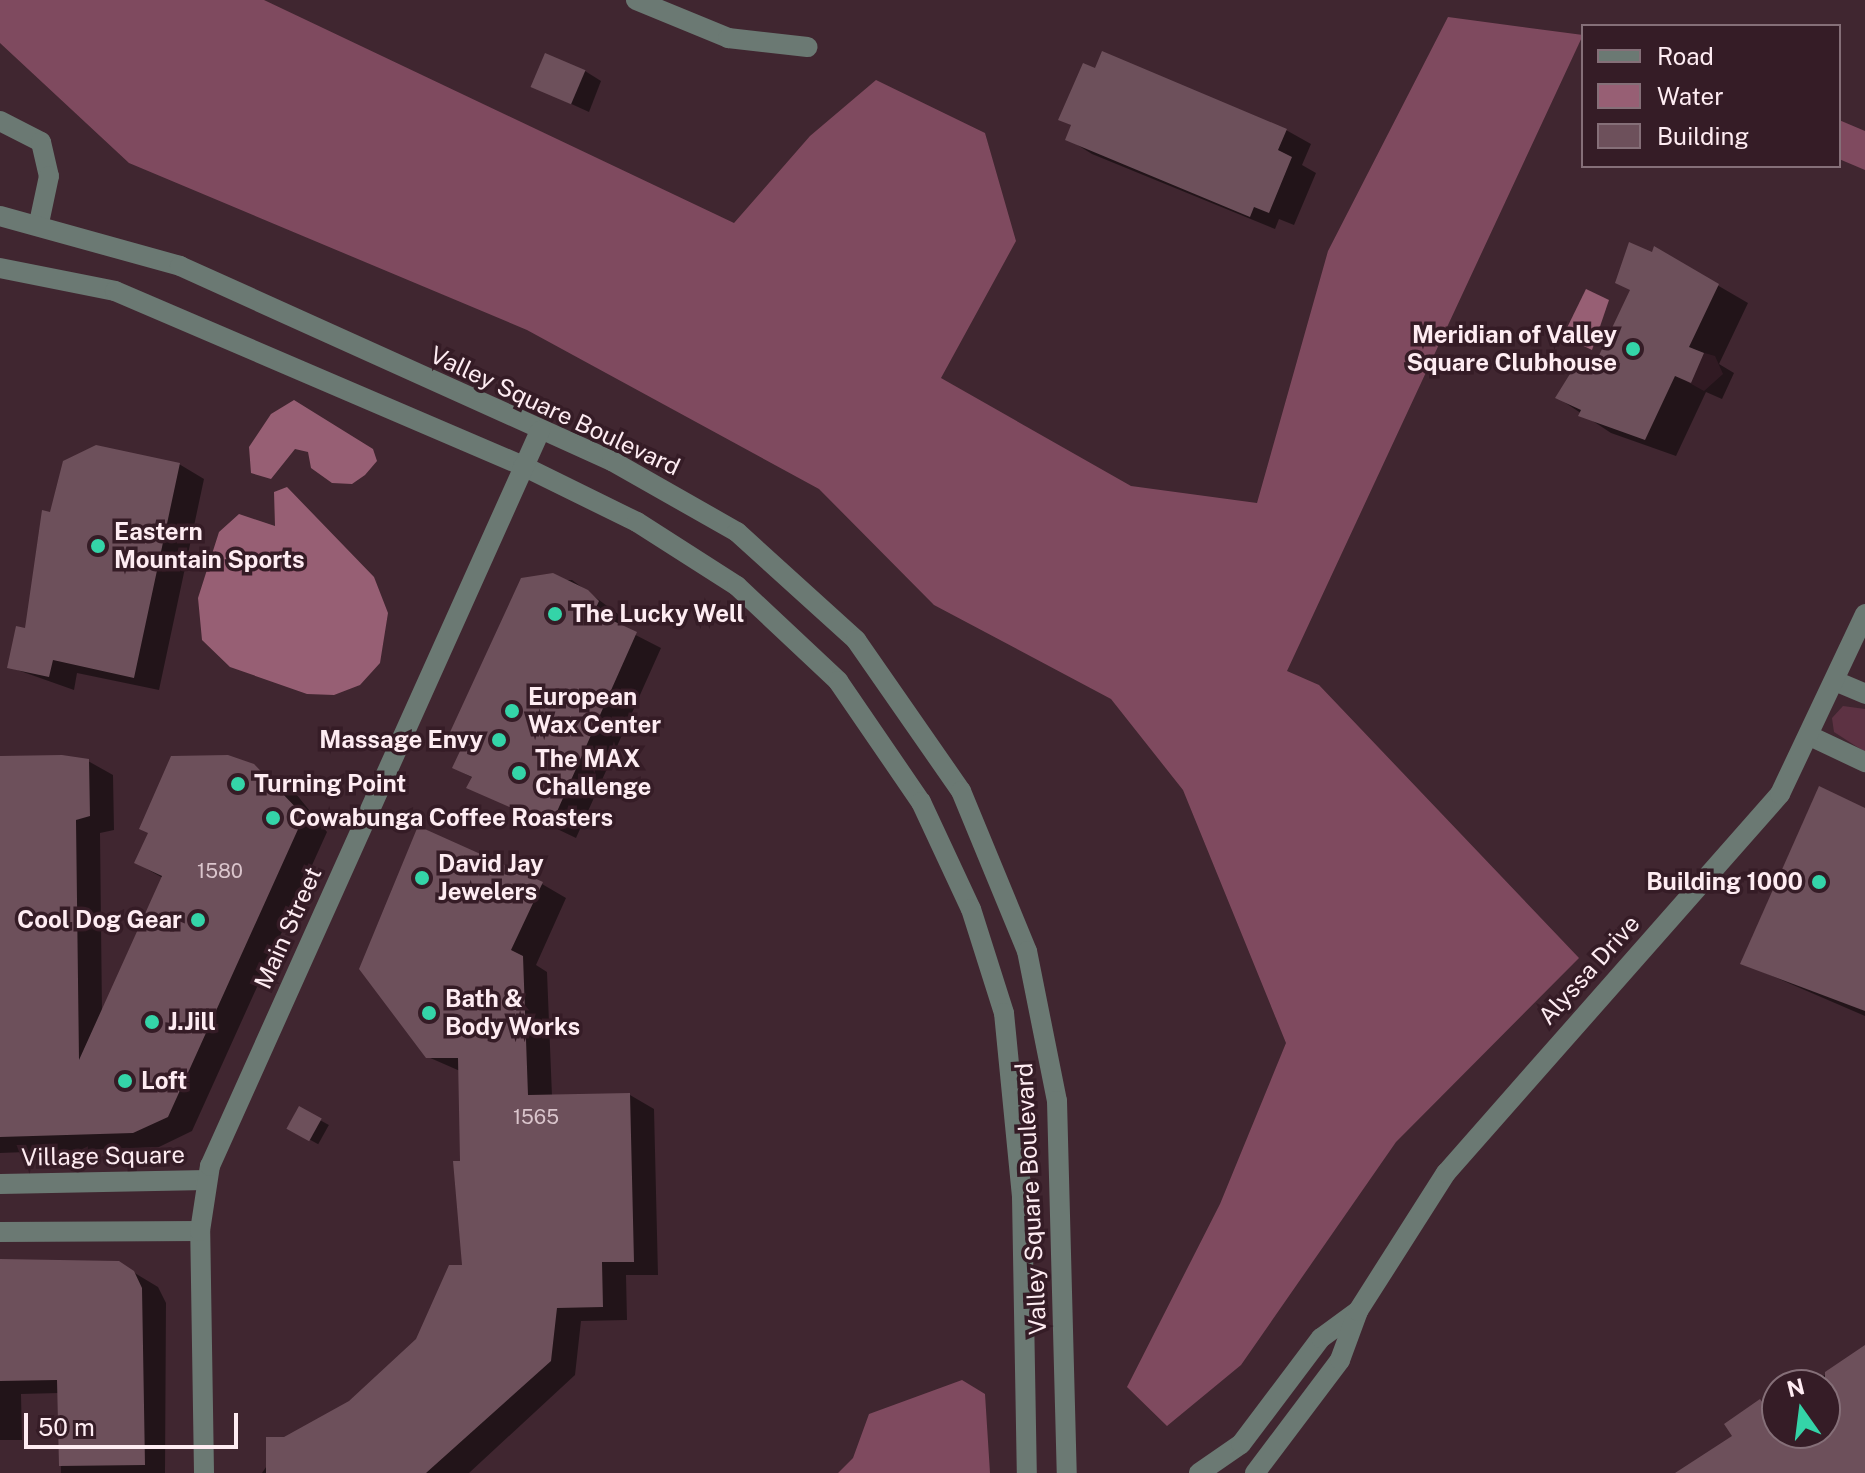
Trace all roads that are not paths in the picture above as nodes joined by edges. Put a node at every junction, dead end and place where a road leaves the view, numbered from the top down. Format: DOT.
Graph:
graph roads {
  1 [pos="636,0"];
  2 [pos="807,47"];
  3 [pos="0,121"];
  4 [pos="0,216"];
  5 [pos="39,223"];
  6 [pos="0,268"];
  7 [pos="540,431"];
  8 [pos="523,466"];
  9 [pos="1865,614"];
  10 [pos="1835,681"];
  11 [pos="1865,694"];
  12 [pos="1812,737"];
  13 [pos="1865,762"];
  14 [pos="207,1180"];
  15 [pos="0,1184"];
  16 [pos="200,1231"];
  17 [pos="0,1232"];
  18 [pos="1358,1311"];
  19 [pos="204,1473"];
  20 [pos="1027,1473"];
  21 [pos="1067,1473"];
  22 [pos="1199,1473"];
  23 [pos="1255,1473"];
  1 -- 2 [label="street"];
  3 -- 5 [label="street"];
  4 -- 5 [label="street, Valley Square Boulevard"];
  5 -- 7 [label="street, Valley Square Boulevard"];
  6 -- 8 [label="street, Valley Square Boulevard"];
  7 -- 8 [label="street, Main Street"];
  7 -- 21 [label="street, Valley Square Boulevard"];
  8 -- 14 [label="street, Main Street"];
  8 -- 20 [label="street, Valley Square Boulevard"];
  9 -- 10 [label="street, Alyssa Drive"];
  10 -- 11 [label="street"];
  10 -- 12 [label="street, Alyssa Drive"];
  12 -- 13 [label="street"];
  12 -- 18 [label="street, Alyssa Drive"];
  14 -- 15 [label="street, Village Square"];
  14 -- 16 [label="street, Main Street"];
  16 -- 17 [label="street"];
  16 -- 19 [label="street, Main Street"];
  18 -- 22 [label="street, Alyssa Drive"];
  18 -- 23 [label="street, Alyssa Drive"];
}
